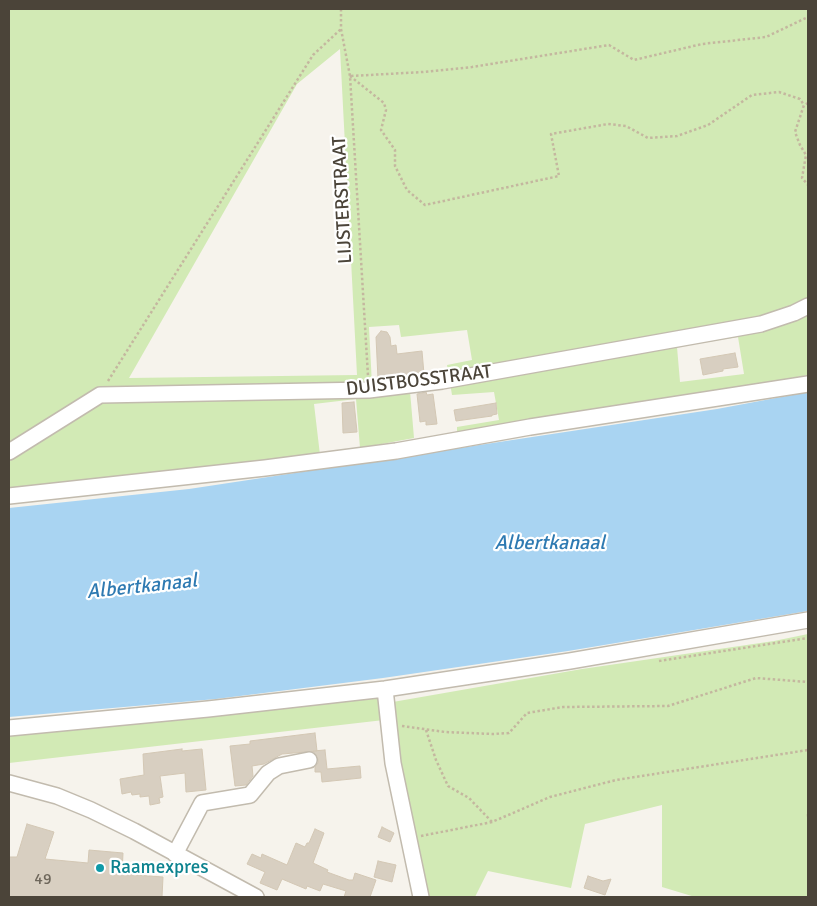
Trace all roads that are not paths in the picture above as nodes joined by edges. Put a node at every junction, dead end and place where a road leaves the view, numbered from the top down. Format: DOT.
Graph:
graph roads {
  1 [pos="808,306"];
  2 [pos="808,384"];
  3 [pos="9,452"];
  4 [pos="9,496"];
  5 [pos="808,620"];
  6 [pos="385,688"];
  7 [pos="9,728"];
  8 [pos="309,760"];
  9 [pos="9,782"];
  10 [pos="175,854"];
  11 [pos="256,897"];
  12 [pos="421,897"];
  1 -- 3 [label="street, DUISTBOSSTRAAT"];
  2 -- 4 [label="street"];
  5 -- 6 [label="street"];
  6 -- 7 [label="street"];
  6 -- 12 [label="street"];
  8 -- 10 [label="street"];
  9 -- 10 [label="street"];
  10 -- 11 [label="street"];
}
